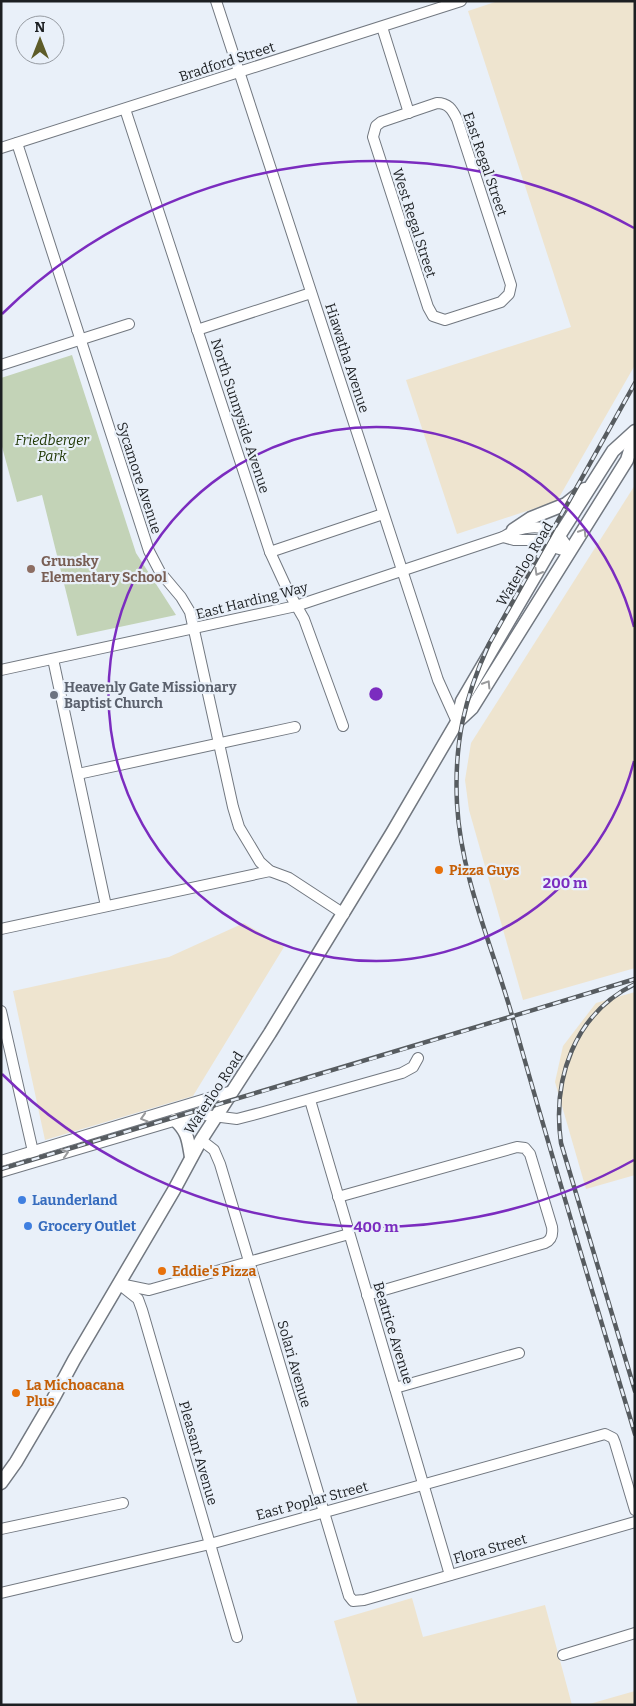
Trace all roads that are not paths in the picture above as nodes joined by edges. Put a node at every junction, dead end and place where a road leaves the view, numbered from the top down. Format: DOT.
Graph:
graph roads {
  1 [pos="216,1"];
  2 [pos="461,1"];
  3 [pos="382,27"];
  4 [pos="239,72"];
  5 [pos="125,109"];
  6 [pos="409,113"];
  7 [pos="17,143"];
  8 [pos="1,148"];
  9 [pos="311,293"];
  10 [pos="478,310"];
  11 [pos="128,324"];
  12 [pos="197,330"];
  13 [pos="80,340"];
  14 [pos="1,365"];
  15 [pos="635,433"];
  16 [pos="594,480"];
  17 [pos="384,514"];
  18 [pos="508,534"];
  19 [pos="560,536"];
  20 [pos="552,547"];
  21 [pos="270,552"];
  22 [pos="570,552"];
  23 [pos="402,572"];
  24 [pos="296,606"];
  25 [pos="195,629"];
  26 [pos="53,659"];
  27 [pos="1,670"];
  28 [pos="457,722"];
  29 [pos="343,726"];
  30 [pos="295,727"];
  31 [pos="220,744"];
  32 [pos="78,774"];
  33 [pos="270,871"];
  34 [pos="106,906"];
  35 [pos="344,914"];
  36 [pos="1,929"];
  37 [pos="1,1011"];
  38 [pos="418,1058"];
  39 [pos="232,1091"];
  40 [pos="310,1100"];
  41 [pos="215,1116"];
  42 [pos="175,1120"];
  43 [pos="200,1140"];
  44 [pos="35,1156"];
  45 [pos="191,1157"];
  46 [pos="1,1161"];
  47 [pos="1,1172"];
  48 [pos="338,1197"];
  49 [pos="349,1234"];
  50 [pos="250,1262"];
  51 [pos="119,1284"];
  52 [pos="367,1295"];
  53 [pos="519,1353"];
  54 [pos="395,1388"];
  55 [pos="1,1483"];
  56 [pos="423,1485"];
  57 [pos="123,1503"];
  58 [pos="635,1510"];
  59 [pos="324,1512"];
  60 [pos="635,1522"];
  61 [pos="1,1529"];
  62 [pos="210,1544"];
  63 [pos="450,1575"];
  64 [pos="1,1593"];
  65 [pos="353,1601"];
  66 [pos="635,1633"];
  67 [pos="237,1637"];
  68 [pos="563,1655"];
  1 -- 4 [label="street, Hiawatha Avenue"];
  2 -- 3 [label="street, Bradford Street"];
  3 -- 4 [label="street, Bradford Street"];
  3 -- 6 [label="street"];
  4 -- 5 [label="street, Bradford Street"];
  4 -- 9 [label="street, Hiawatha Avenue"];
  5 -- 7 [label="street, Bradford Street"];
  5 -- 12 [label="street, North Sunnyside Avenue"];
  6 -- 10 [label="street, East Regal Street"];
  6 -- 10 [label="street, West Regal Street"];
  7 -- 8 [label="street, Bradford Street"];
  7 -- 13 [label="street, Sycamore Avenue"];
  9 -- 12 [label="street"];
  9 -- 17 [label="street, Hiawatha Avenue"];
  11 -- 13 [label="street"];
  12 -- 21 [label="street, North Sunnyside Avenue"];
  13 -- 14 [label="street"];
  13 -- 25 [label="street, Sycamore Avenue"];
  15 -- 16 [label="main road, Waterloo Road"];
  22 -- 15 [label="main road, Waterloo Road, one-way"];
  16 -- 18 [label="main road"];
  16 -- 19 [label="main road, Waterloo Road"];
  17 -- 21 [label="street"];
  17 -- 23 [label="street, Hiawatha Avenue"];
  18 -- 19 [label="street, East Harding Way"];
  18 -- 20 [label="street, East Harding Way"];
  18 -- 23 [label="street, East Harding Way"];
  19 -- 20 [label="main road, Waterloo Road"];
  19 -- 22 [label="street"];
  20 -- 22 [label="street, East Harding Way"];
  20 -- 28 [label="main road, Waterloo Road, one-way"];
  21 -- 24 [label="street, North Sunnyside Avenue"];
  28 -- 22 [label="main road, Waterloo Road, one-way"];
  23 -- 24 [label="street, East Harding Way"];
  23 -- 28 [label="street, Hiawatha Avenue"];
  24 -- 25 [label="street, East Harding Way"];
  24 -- 29 [label="street, North Sunnyside Avenue"];
  25 -- 26 [label="street, East Harding Way"];
  25 -- 31 [label="street, Sycamore Avenue"];
  26 -- 27 [label="street, East Harding Way"];
  26 -- 32 [label="street"];
  28 -- 35 [label="main road, Waterloo Road"];
  30 -- 31 [label="street"];
  31 -- 32 [label="street"];
  31 -- 33 [label="street, Sycamore Avenue"];
  32 -- 34 [label="street"];
  33 -- 34 [label="street"];
  33 -- 35 [label="street, Sycamore Avenue"];
  34 -- 36 [label="street"];
  35 -- 39 [label="main road, Waterloo Road"];
  37 -- 44 [label="street"];
  38 -- 40 [label="street"];
  39 -- 41 [label="main road, Waterloo Road"];
  39 -- 44 [label="street, one-way"];
  40 -- 41 [label="street"];
  40 -- 48 [label="street, Beatrice Avenue"];
  41 -- 42 [label="street"];
  41 -- 43 [label="main road, Waterloo Road"];
  44 -- 42 [label="street, one-way"];
  42 -- 45 [label="main road"];
  43 -- 45 [label="main road, Waterloo Road"];
  43 -- 50 [label="street, Solari Avenue"];
  44 -- 46 [label="street"];
  44 -- 47 [label="street"];
  45 -- 51 [label="main road, Waterloo Road"];
  48 -- 49 [label="street, Beatrice Avenue"];
  48 -- 52 [label="street"];
  49 -- 50 [label="street"];
  49 -- 52 [label="street, Beatrice Avenue"];
  50 -- 51 [label="street"];
  50 -- 59 [label="street, Solari Avenue"];
  51 -- 55 [label="main road, Waterloo Road"];
  51 -- 62 [label="street, Pleasant Avenue"];
  52 -- 54 [label="street, Beatrice Avenue"];
  53 -- 54 [label="street"];
  54 -- 56 [label="street, Beatrice Avenue"];
  56 -- 58 [label="street, East Poplar Street"];
  56 -- 59 [label="street, East Poplar Street"];
  56 -- 63 [label="street, Beatrice Avenue"];
  57 -- 61 [label="street"];
  59 -- 62 [label="street, East Poplar Street"];
  59 -- 65 [label="street, Solari Avenue"];
  60 -- 63 [label="street, Flora Street"];
  62 -- 64 [label="street, East Poplar Street"];
  62 -- 67 [label="street, Pleasant Avenue"];
  63 -- 65 [label="street, Flora Street"];
  66 -- 68 [label="street"];
}
